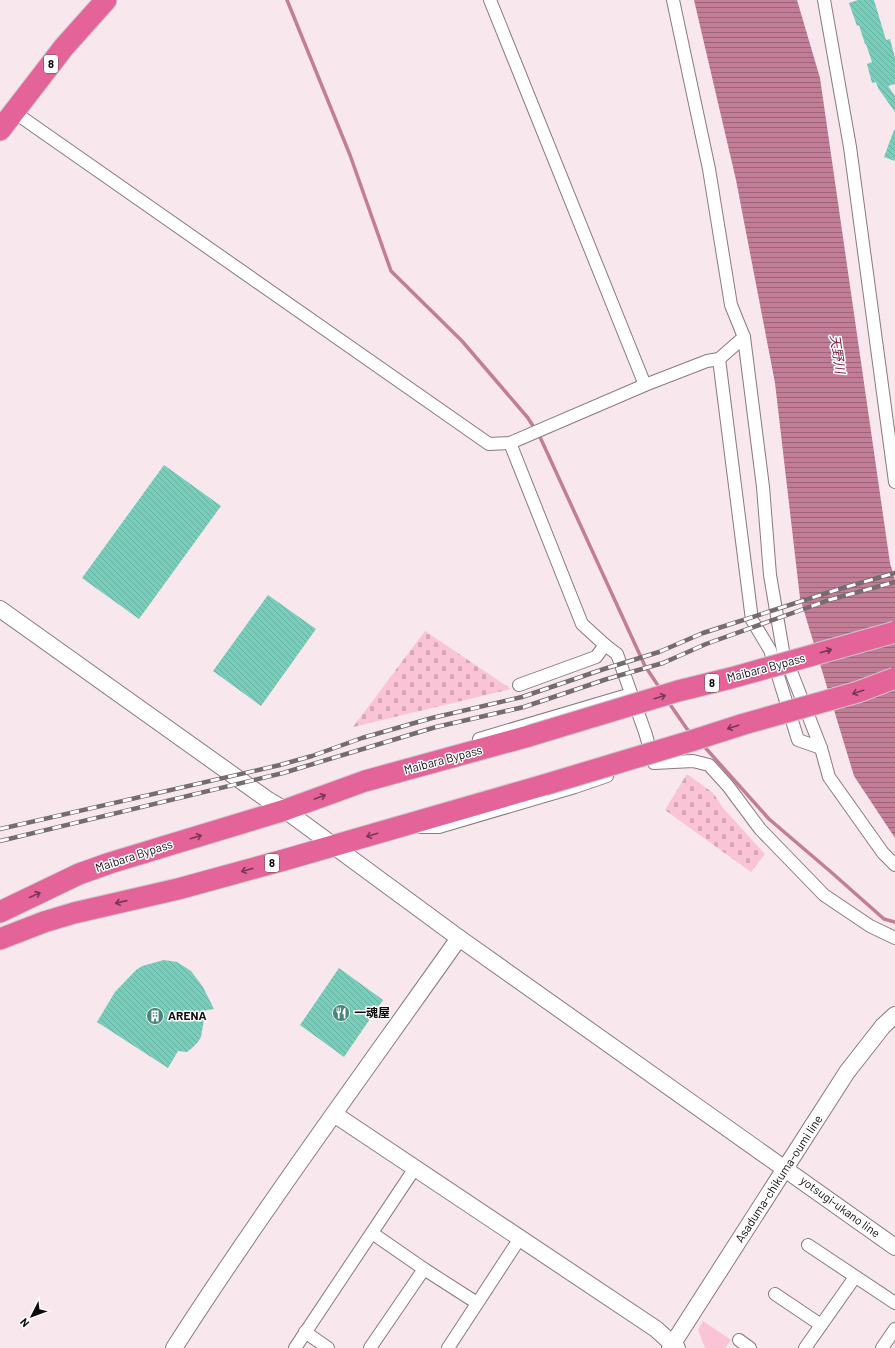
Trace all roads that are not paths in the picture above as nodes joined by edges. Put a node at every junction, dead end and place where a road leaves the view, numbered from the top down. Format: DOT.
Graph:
graph roads {
  1 [pos="106,0"];
  2 [pos="490,0"];
  3 [pos="673,0"];
  4 [pos="824,0"];
  5 [pos="14,112"];
  6 [pos="0,130"];
  7 [pos="744,337"];
  8 [pos="719,359"];
  9 [pos="645,385"];
  10 [pos="510,443"];
  11 [pos="895,482"];
  12 [pos="0,609"];
  13 [pos="895,632"];
  14 [pos="605,644"];
  15 [pos="895,678"];
  16 [pos="519,685"];
  17 [pos="631,694"];
  18 [pos="821,748"];
  19 [pos="654,763"];
  20 [pos="365,780"];
  21 [pos="285,810"];
  22 [pos="398,827"];
  23 [pos="335,846"];
  24 [pos="895,865"];
  25 [pos="0,912"];
  26 [pos="459,938"];
  27 [pos="895,938"];
  28 [pos="0,939"];
  29 [pos="895,1015"];
  30 [pos="334,1114"];
  31 [pos="415,1168"];
  32 [pos="785,1168"];
  33 [pos="372,1233"];
  34 [pos="520,1238"];
  35 [pos="808,1245"];
  36 [pos="895,1247"];
  37 [pos="424,1268"];
  38 [pos="855,1277"];
  39 [pos="775,1294"];
  40 [pos="478,1303"];
  41 [pos="895,1303"];
  42 [pos="821,1325"];
  43 [pos="895,1329"];
  44 [pos="305,1332"];
  45 [pos="739,1340"];
  46 [pos="673,1346"];
  47 [pos="174,1348"];
  48 [pos="295,1348"];
  49 [pos="328,1348"];
  50 [pos="370,1348"];
  51 [pos="448,1348"];
  52 [pos="750,1348"];
  53 [pos="805,1348"];
  54 [pos="882,1348"];
  1 -- 5 [label="highway, 8"];
  2 -- 9 [label="street"];
  3 -- 7 [label="street"];
  4 -- 11 [label="street"];
  5 -- 6 [label="highway, 8"];
  5 -- 10 [label="street"];
  7 -- 8 [label="street"];
  7 -- 18 [label="street"];
  8 -- 9 [label="street"];
  8 -- 18 [label="street"];
  9 -- 10 [label="street"];
  10 -- 14 [label="street"];
  12 -- 21 [label="street, yotsugi-ukano line"];
  20 -- 13 [label="highway, Maibara Bypass / 8, one-way, bridge"];
  14 -- 16 [label="street"];
  14 -- 17 [label="street"];
  15 -- 22 [label="highway, 8, one-way, bridge"];
  17 -- 19 [label="street"];
  17 -- 20 [label="street"];
  18 -- 24 [label="street"];
  19 -- 22 [label="street"];
  19 -- 27 [label="street"];
  21 -- 20 [label="highway, Maibara Bypass / 8, one-way"];
  21 -- 23 [label="street, yotsugi-ukano line"];
  25 -- 21 [label="highway, Maibara Bypass / 8, one-way"];
  22 -- 23 [label="highway, 8, one-way"];
  23 -- 26 [label="street, yotsugi-ukano line"];
  23 -- 28 [label="highway, 8, one-way"];
  26 -- 30 [label="street"];
  26 -- 32 [label="street, yotsugi-ukano line"];
  29 -- 32 [label="street, Asaduma-chikuma-oumi line"];
  30 -- 31 [label="street"];
  30 -- 47 [label="street"];
  31 -- 33 [label="street"];
  31 -- 34 [label="street"];
  32 -- 36 [label="street, yotsugi-ukano line"];
  32 -- 46 [label="street, Asaduma-chikuma-oumi line"];
  33 -- 37 [label="street"];
  33 -- 44 [label="street"];
  34 -- 40 [label="street"];
  34 -- 46 [label="street"];
  35 -- 38 [label="street"];
  37 -- 40 [label="street"];
  37 -- 50 [label="street"];
  38 -- 41 [label="street"];
  38 -- 42 [label="street"];
  39 -- 42 [label="street"];
  40 -- 51 [label="street"];
  42 -- 53 [label="street"];
  43 -- 54 [label="street"];
  44 -- 48 [label="street"];
  44 -- 49 [label="street"];
  45 -- 52 [label="street"];
}
